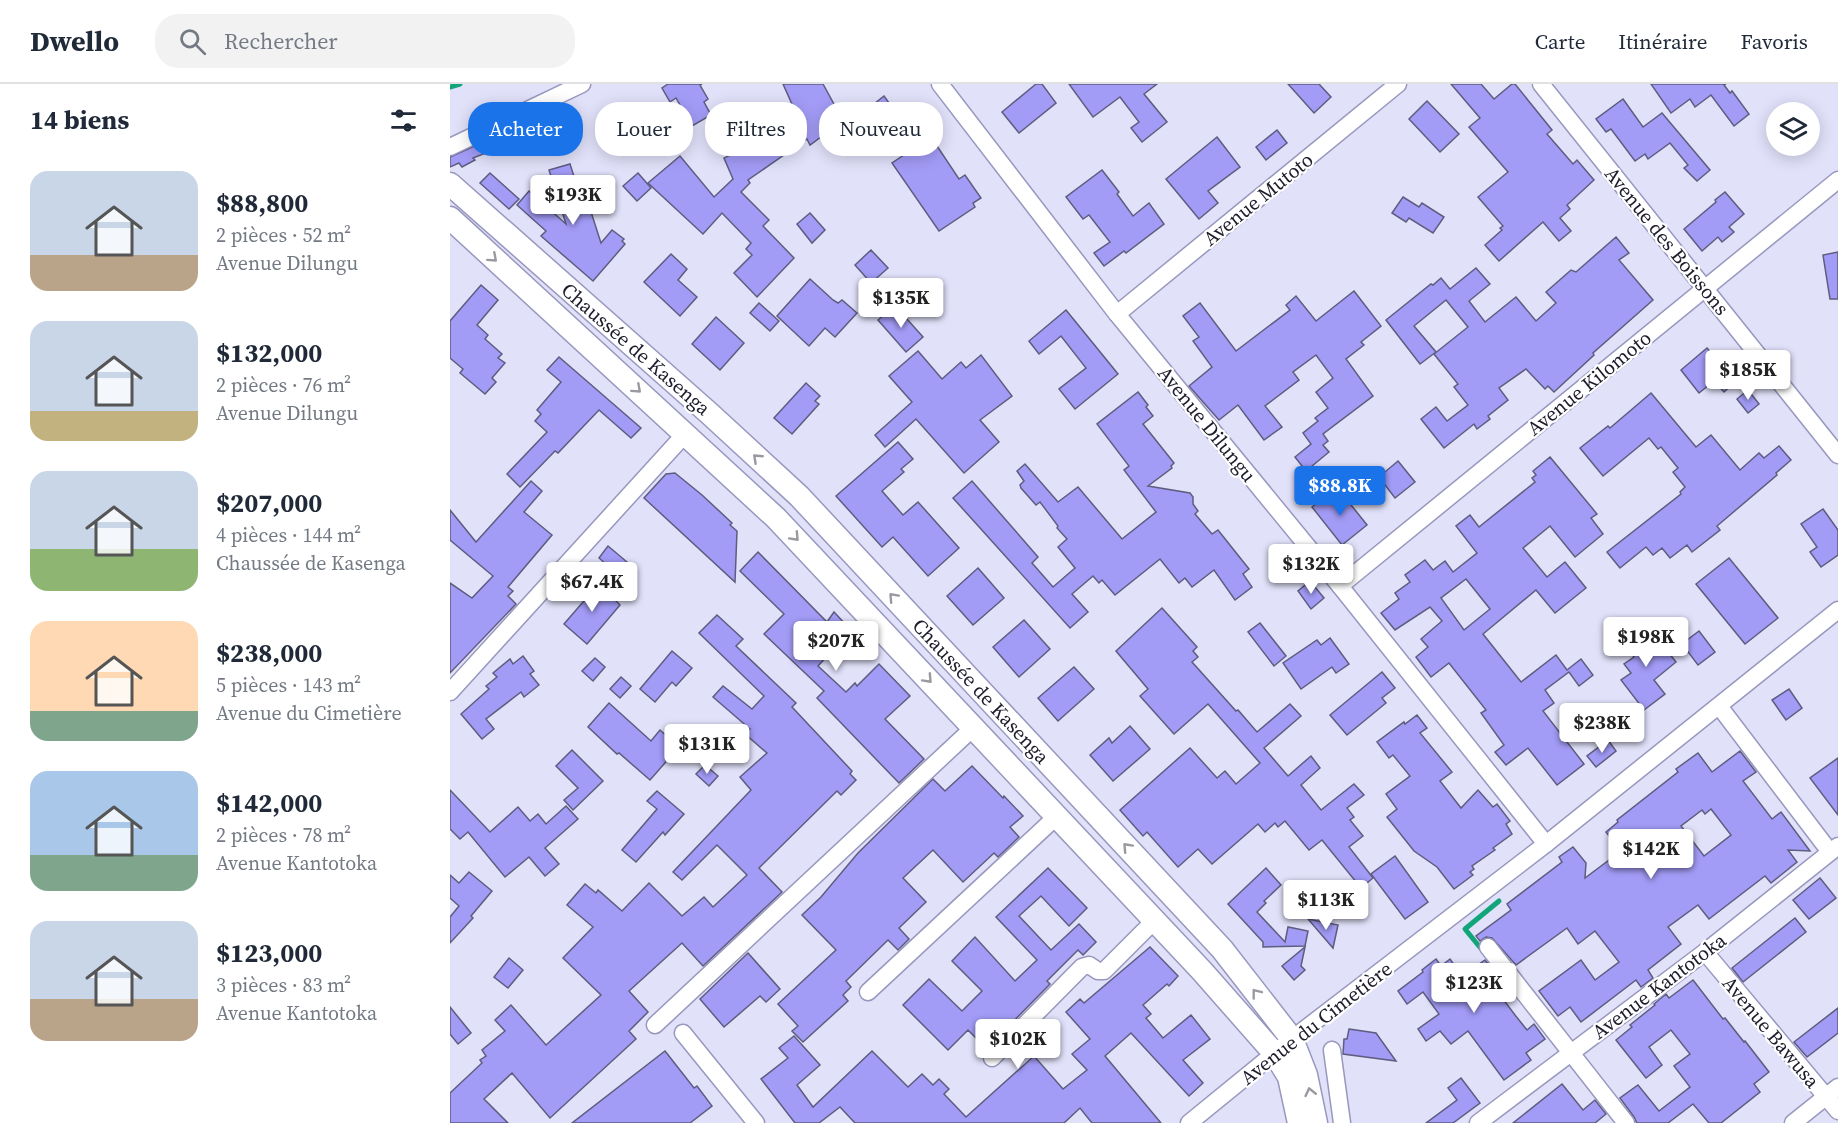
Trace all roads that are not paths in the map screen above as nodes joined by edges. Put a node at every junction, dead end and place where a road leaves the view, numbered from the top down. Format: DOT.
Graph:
graph roads {
  1 [pos="582,84"];
  2 [pos="940,84"];
  3 [pos="1398,84"];
  4 [pos="1541,84"];
  5 [pos="450,147"];
  6 [pos="1838,180"];
  7 [pos="450,184"];
  8 [pos="450,218"];
  9 [pos="1706,289"];
  10 [pos="1117,314"];
  11 [pos="686,433"];
  12 [pos="1838,454"];
  13 [pos="799,496"];
  14 [pos="776,518"];
  15 [pos="1340,586"];
  16 [pos="1838,610"];
  17 [pos="450,692"];
  18 [pos="1719,706"];
  19 [pos="973,728"];
  20 [pos="1056,816"];
  21 [pos="1546,844"];
  22 [pos="1834,849"];
  23 [pos="1154,921"];
  24 [pos="1488,947"];
  25 [pos="1705,952"];
  26 [pos="868,992"];
  27 [pos="655,1025"];
  28 [pos="683,1033"];
  29 [pos="1292,1039"];
  30 [pos="1332,1050"];
  31 [pos="1571,1052"];
  32 [pos="1275,1054"];
  33 [pos="993,1058"];
  34 [pos="1832,1092"];
  35 [pos="1838,1111"];
  36 [pos="1488,1120"];
  37 [pos="756,1123"];
  38 [pos="1189,1123"];
  39 [pos="1299,1123"];
  40 [pos="1316,1123"];
  41 [pos="1342,1123"];
  42 [pos="1626,1123"];
  43 [pos="1793,1123"];
  1 -- 5 [label="street"];
  2 -- 10 [label="street, Avenue Dilungu"];
  3 -- 10 [label="street, Avenue Mutoto"];
  4 -- 9 [label="street, Avenue des Boissons"];
  6 -- 9 [label="street, Avenue Kilomoto"];
  13 -- 7 [label="main road, Chaussée de Kasenga, one-way"];
  8 -- 11 [label="main road, Chaussée de Kasenga, one-way"];
  9 -- 12 [label="street, Avenue des Boissons"];
  9 -- 15 [label="street, Avenue Kilomoto"];
  10 -- 15 [label="street, Avenue Dilungu"];
  11 -- 14 [label="main road, Chaussée de Kasenga"];
  11 -- 17 [label="street"];
  13 -- 14 [label="main road"];
  29 -- 13 [label="main road, Chaussée de Kasenga, one-way"];
  14 -- 19 [label="main road, Chaussée de Kasenga, one-way"];
  15 -- 21 [label="street, Avenue Dilungu"];
  16 -- 18 [label="street, Avenue du Cimetière"];
  18 -- 21 [label="street, Avenue du Cimetière"];
  18 -- 22 [label="street"];
  19 -- 20 [label="main road, Chaussée de Kasenga"];
  19 -- 27 [label="street"];
  20 -- 23 [label="main road, Chaussée de Kasenga"];
  20 -- 26 [label="street"];
  21 -- 29 [label="street, Avenue du Cimetière"];
  22 -- 25 [label="street, Avenue Kantotoka"];
  23 -- 32 [label="main road, Chaussée de Kasenga"];
  23 -- 33 [label="street"];
  24 -- 31 [label="street"];
  25 -- 31 [label="street, Avenue Kantotoka"];
  25 -- 34 [label="street, Avenue Bawusa"];
  28 -- 37 [label="street"];
  29 -- 32 [label="street, Avenue du Cimetière"];
  40 -- 29 [label="main road, Chaussée de Kasenga, one-way"];
  30 -- 41 [label="street"];
  31 -- 36 [label="street, Avenue Kantotoka"];
  31 -- 42 [label="street"];
  32 -- 38 [label="street, Avenue du Cimetière"];
  32 -- 39 [label="main road, Chaussée de Kasenga"];
  34 -- 35 [label="street, Avenue Bawusa"];
  34 -- 43 [label="street"];
}
